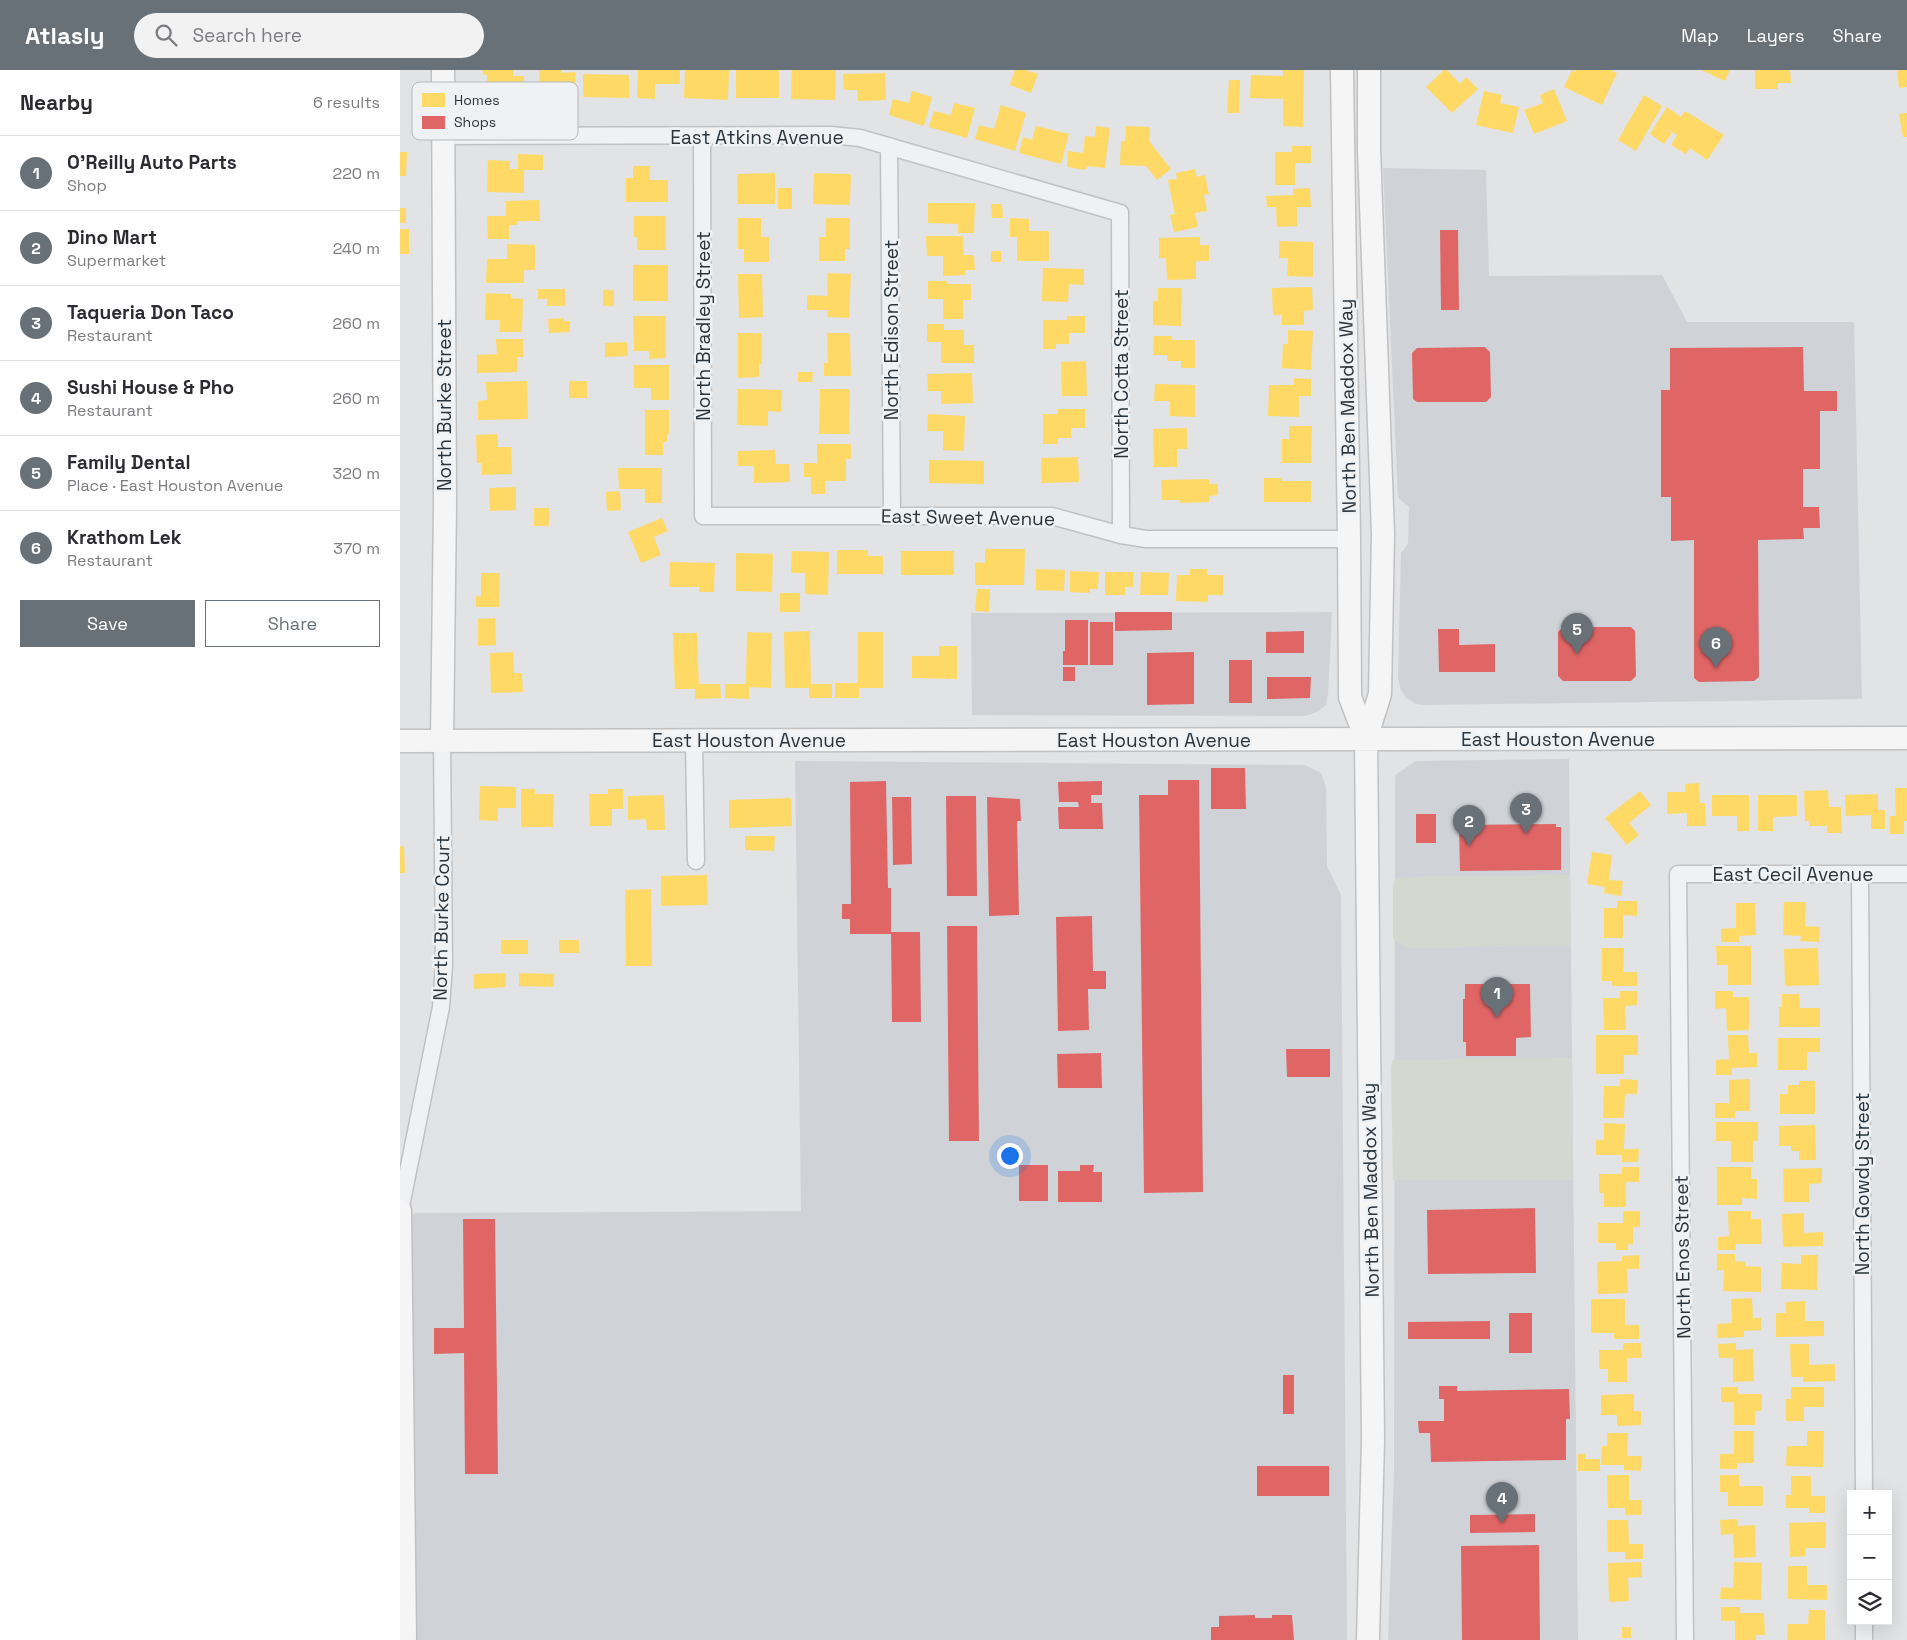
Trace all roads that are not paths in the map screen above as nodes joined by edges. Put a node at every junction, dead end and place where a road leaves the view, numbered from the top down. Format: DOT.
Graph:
graph roads {
  1 [pos="1342,70"];
  2 [pos="1368,70"];
  3 [pos="578,136"];
  4 [pos="702,136"];
  5 [pos="444,140"];
  6 [pos="889,146"];
  7 [pos="1120,213"];
  8 [pos="892,515"];
  9 [pos="703,516"];
  10 [pos="1121,534"];
  11 [pos="1350,539"];
  12 [pos="1907,738"];
  13 [pos="1366,739"];
  14 [pos="442,740"];
  15 [pos="400,741"];
  16 [pos="694,741"];
  17 [pos="696,861"];
  18 [pos="1678,874"];
  19 [pos="1860,874"];
  20 [pos="1907,874"];
  21 [pos="400,1211"];
  22 [pos="1864,1490"];
  23 [pos="1864,1625"];
  24 [pos="405,1640"];
  25 [pos="1368,1640"];
  26 [pos="1685,1640"];
  27 [pos="1864,1640"];
  1 -- 11 [label="main road, North Ben Maddox Way"];
  2 -- 13 [label="main road, North Ben Maddox Way"];
  3 -- 4 [label="street, East Atkins Avenue"];
  4 -- 6 [label="street, East Atkins Avenue"];
  4 -- 9 [label="street, North Bradley Street"];
  5 -- 14 [label="main road, North Burke Street"];
  6 -- 7 [label="street, East Atkins Avenue"];
  6 -- 8 [label="street, North Edison Street"];
  7 -- 10 [label="street, North Cotta Street"];
  8 -- 9 [label="street, East Sweet Avenue"];
  8 -- 10 [label="street, East Sweet Avenue"];
  10 -- 11 [label="street, East Sweet Avenue"];
  11 -- 13 [label="main road, North Ben Maddox Way"];
  12 -- 13 [label="main road, East Houston Avenue"];
  13 -- 16 [label="main road, East Houston Avenue"];
  13 -- 25 [label="main road, North Ben Maddox Way"];
  14 -- 15 [label="main road, East Houston Avenue"];
  14 -- 16 [label="main road, East Houston Avenue"];
  14 -- 21 [label="street, North Burke Court"];
  16 -- 17 [label="street"];
  18 -- 19 [label="street, East Cecil Avenue"];
  18 -- 26 [label="street, North Enos Street"];
  19 -- 20 [label="street, East Cecil Avenue"];
  19 -- 22 [label="street, North Gowdy Street"];
  21 -- 24 [label="main road"];
  23 -- 27 [label="street"];
}
